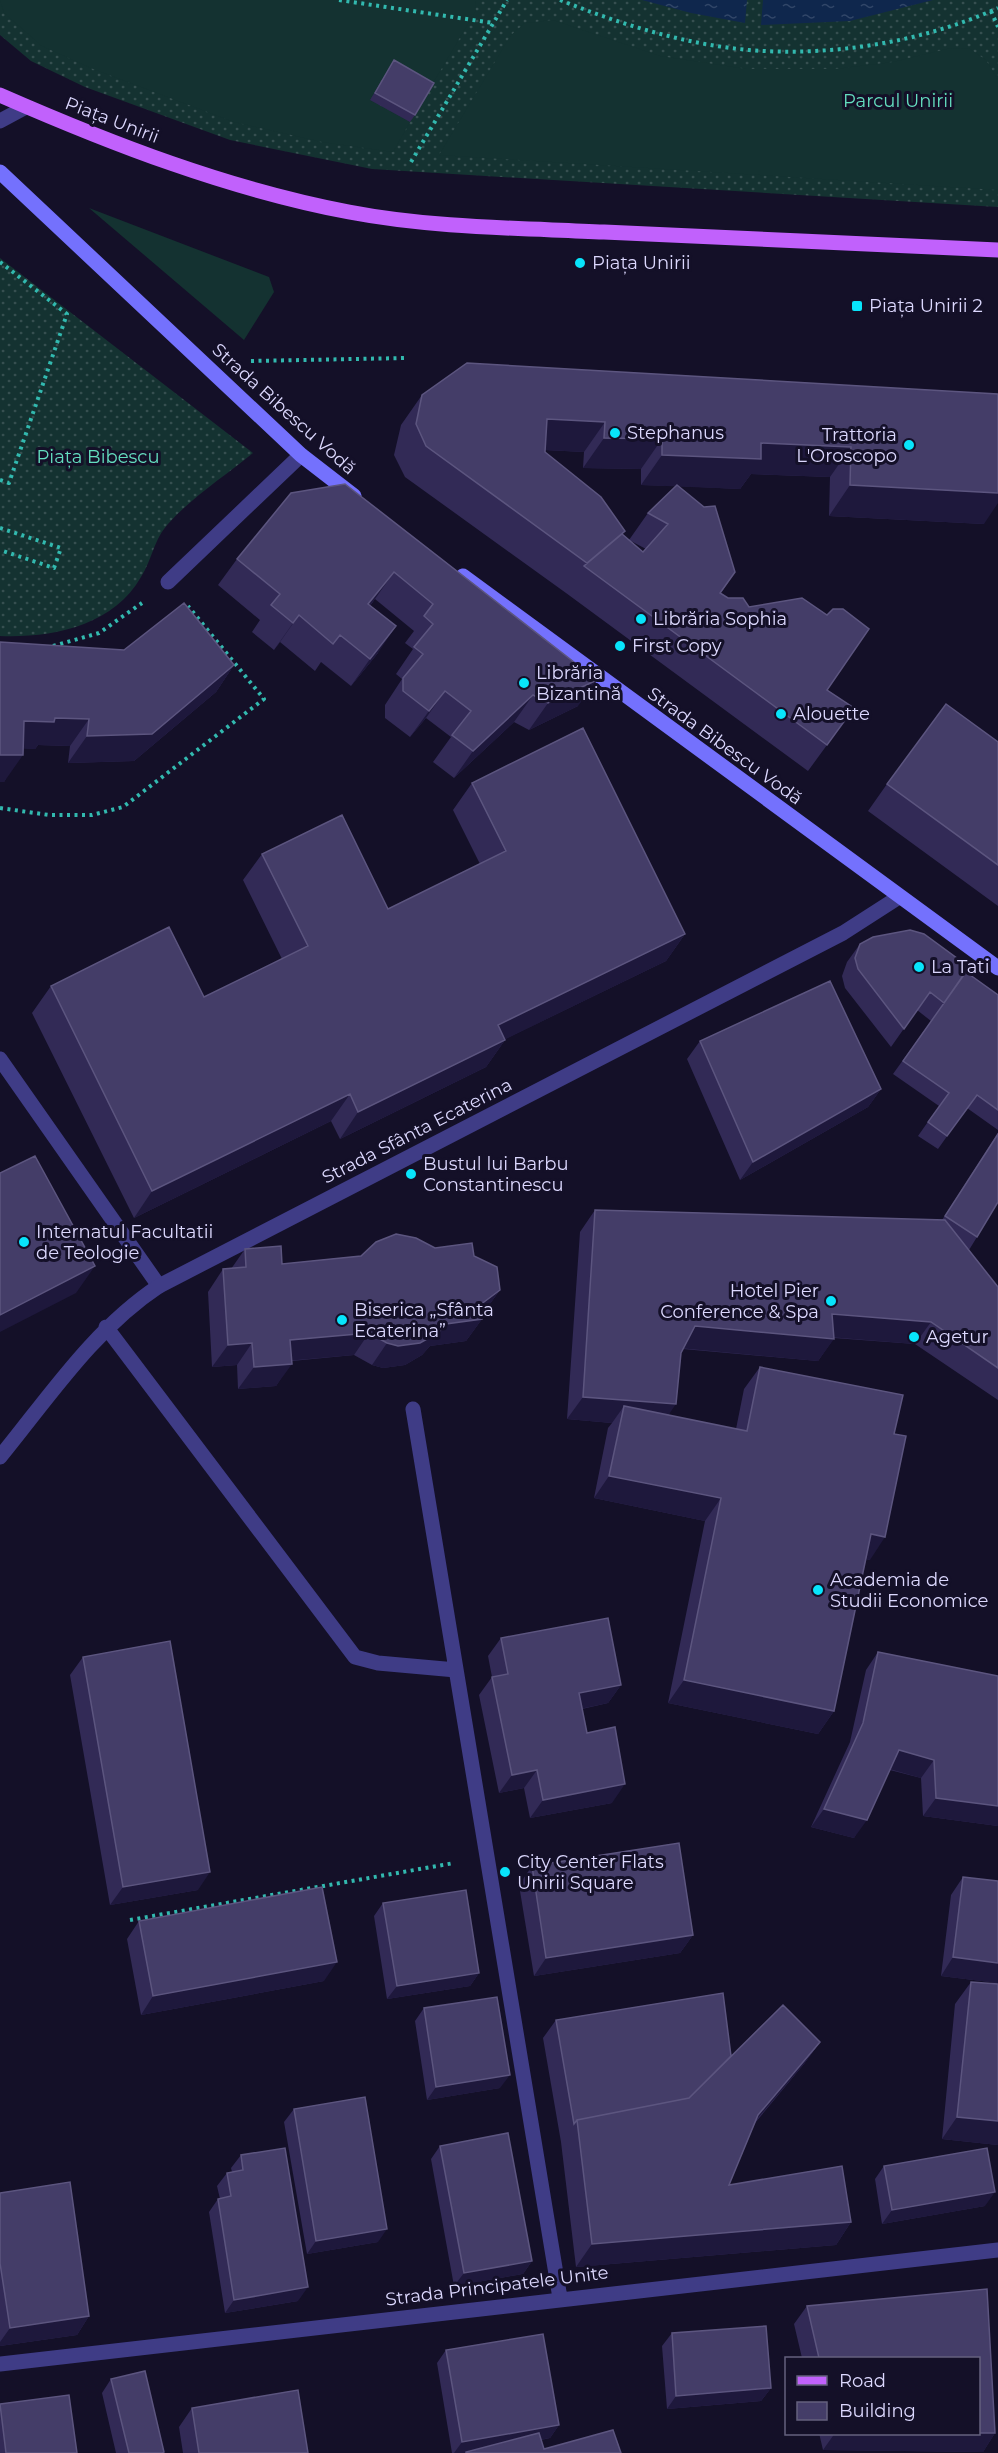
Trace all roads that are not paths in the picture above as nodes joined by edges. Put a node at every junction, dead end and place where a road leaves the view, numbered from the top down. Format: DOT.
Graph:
graph roads {
  1 [pos="0,95"];
  2 [pos="26,107"];
  3 [pos="0,121"];
  4 [pos="0,172"];
  5 [pos="998,250"];
  6 [pos="301,455"];
  7 [pos="370,508"];
  8 [pos="447,565"];
  9 [pos="168,582"];
  10 [pos="899,897"];
  11 [pos="998,968"];
  12 [pos="0,1059"];
  13 [pos="159,1286"];
  14 [pos="106,1327"];
  15 [pos="412,1408"];
  16 [pos="0,1457"];
  17 [pos="456,1670"];
  18 [pos="998,2250"];
  19 [pos="560,2298"];
  20 [pos="0,2364"];
  1 -- 2 [label="main road, Piața Unirii"];
  2 -- 3 [label="street"];
  2 -- 5 [label="main road, Piața Unirii"];
  4 -- 6 [label="street, Strada Bibescu Vodă"];
  6 -- 7 [label="street, Strada Bibescu Vodă"];
  6 -- 9 [label="street"];
  8 -- 10 [label="street, Strada Bibescu Vodă"];
  10 -- 11 [label="street, Strada Bibescu Vodă"];
  10 -- 13 [label="street, Strada Sfânta Ecaterina"];
  12 -- 13 [label="street"];
  13 -- 14 [label="street, Strada Sfânta Ecaterina"];
  14 -- 16 [label="street, Strada Sfânta Ecaterina"];
  14 -- 17 [label="street"];
  15 -- 17 [label="street"];
  17 -- 19 [label="street"];
  18 -- 19 [label="street, Strada Principatele Unite"];
  19 -- 20 [label="street, Strada Principatele Unite"];
}
